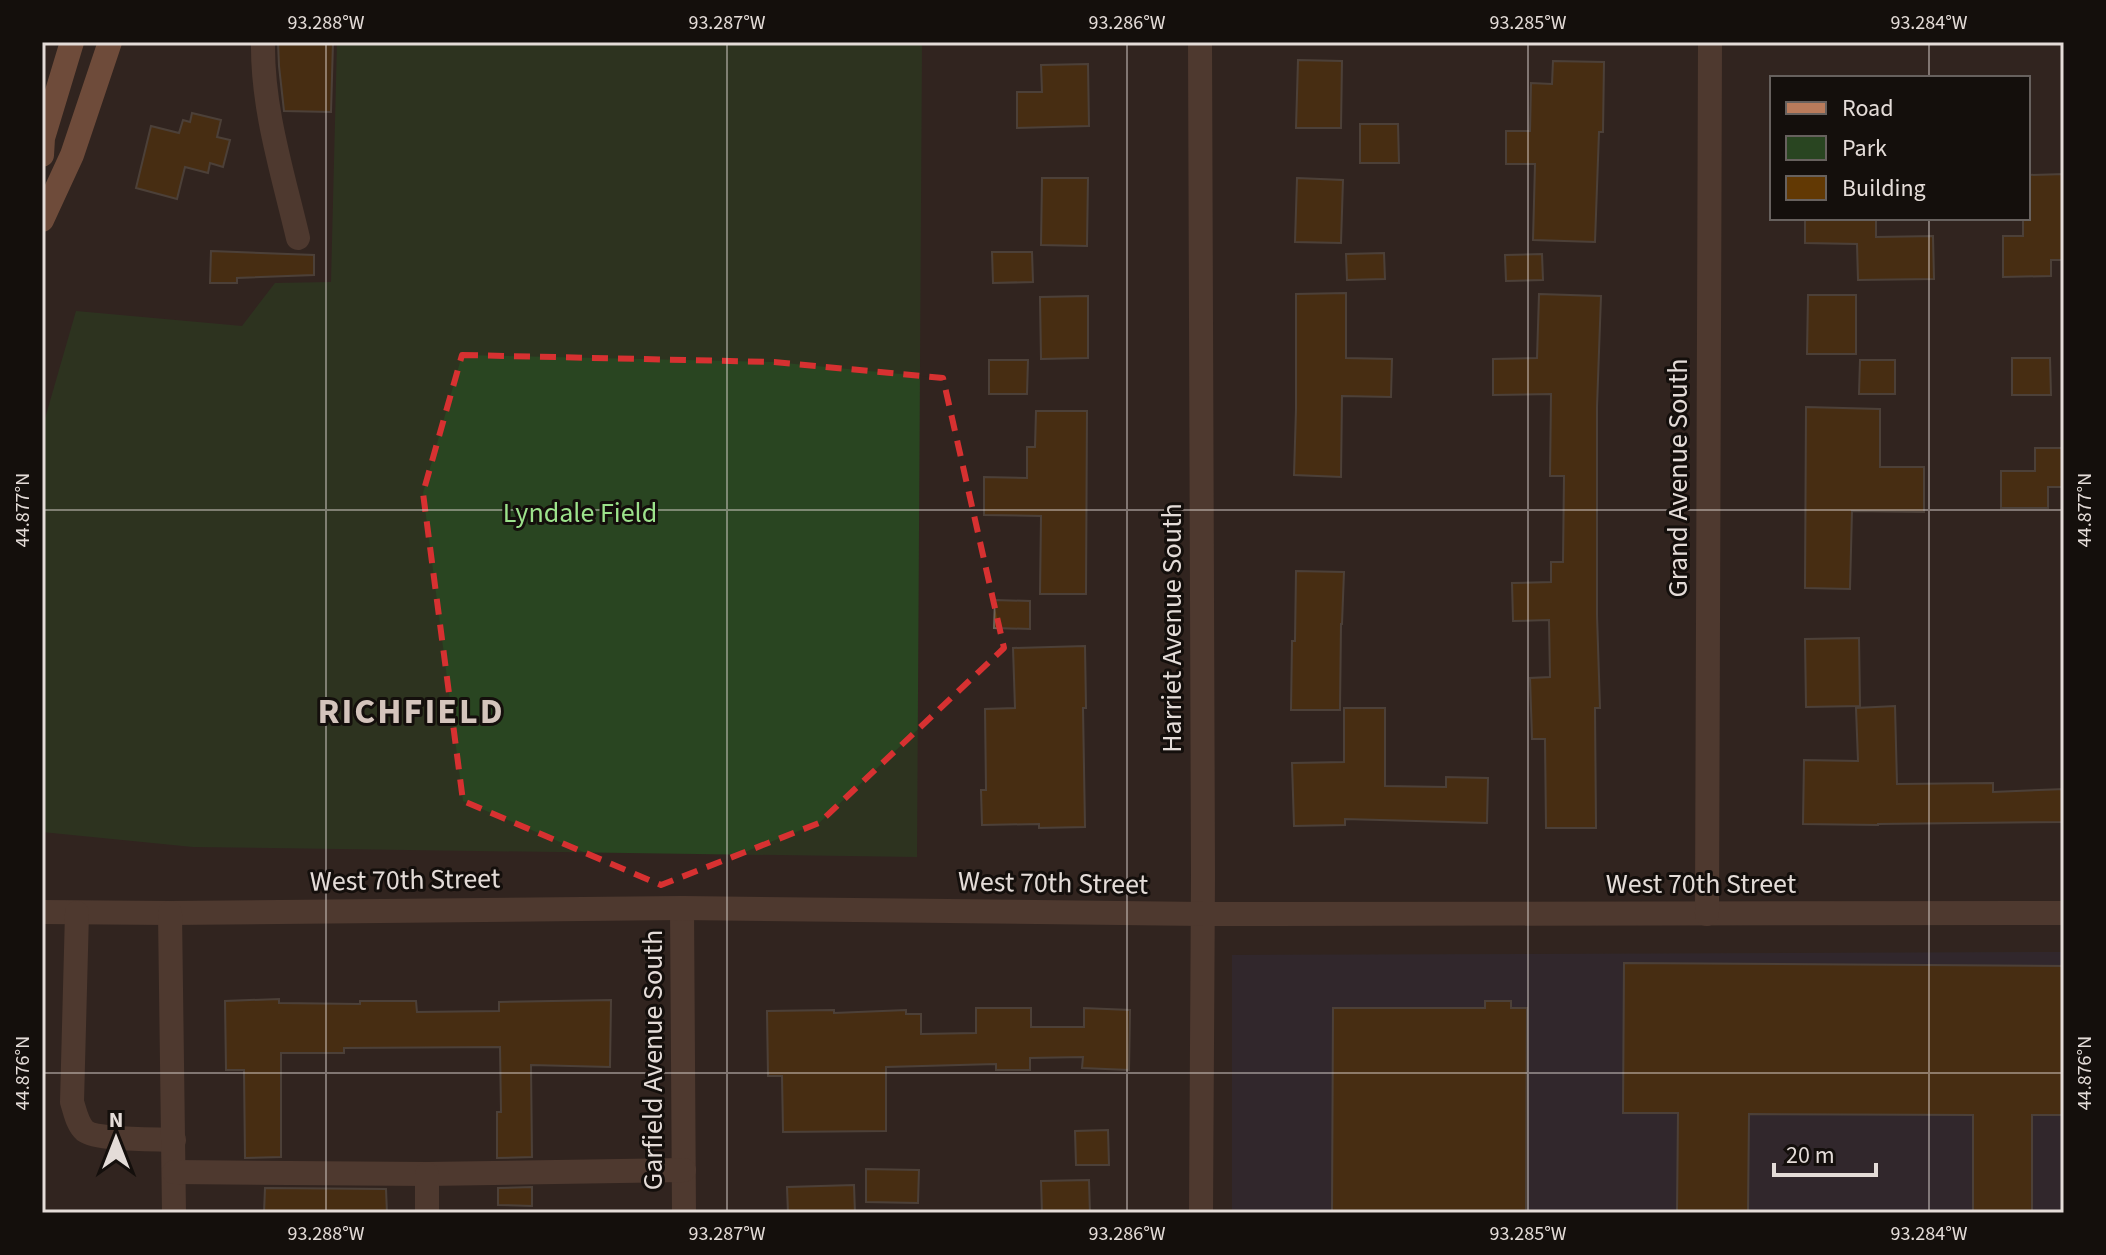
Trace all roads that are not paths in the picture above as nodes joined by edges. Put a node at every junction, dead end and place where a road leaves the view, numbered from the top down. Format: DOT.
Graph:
graph roads {
  1 [pos="72,42"];
  2 [pos="110,42"];
  3 [pos="263,42"];
  4 [pos="1200,42"];
  5 [pos="1710,42"];
  6 [pos="42,155"];
  7 [pos="42,220"];
  8 [pos="298,238"];
  9 [pos="682,908"];
  10 [pos="42,912"];
  11 [pos="77,913"];
  12 [pos="170,913"];
  13 [pos="2064,913"];
  14 [pos="1203,914"];
  15 [pos="1707,914"];
  16 [pos="174,1140"];
  17 [pos="684,1170"];
  18 [pos="174,1172"];
  19 [pos="427,1174"];
  20 [pos="174,1213"];
  21 [pos="427,1213"];
  22 [pos="684,1213"];
  23 [pos="1201,1213"];
  1 -- 6 [label="main road"];
  2 -- 7 [label="main road"];
  3 -- 8 [label="street"];
  4 -- 14 [label="street, Harriet Avenue South"];
  5 -- 15 [label="street, Grand Avenue South"];
  9 -- 12 [label="street, West 70th Street"];
  9 -- 14 [label="street, West 70th Street"];
  9 -- 17 [label="street, Garfield Avenue South"];
  10 -- 11 [label="street, West 70th Street"];
  11 -- 12 [label="street, West 70th Street"];
  11 -- 16 [label="street"];
  12 -- 16 [label="street"];
  13 -- 15 [label="street, West 70th Street"];
  14 -- 15 [label="street, West 70th Street"];
  14 -- 23 [label="street, Harriet Avenue South"];
  16 -- 18 [label="street"];
  17 -- 19 [label="street"];
  17 -- 22 [label="street, Garfield Avenue South"];
  18 -- 19 [label="street"];
  18 -- 20 [label="street"];
  19 -- 21 [label="street"];
}
